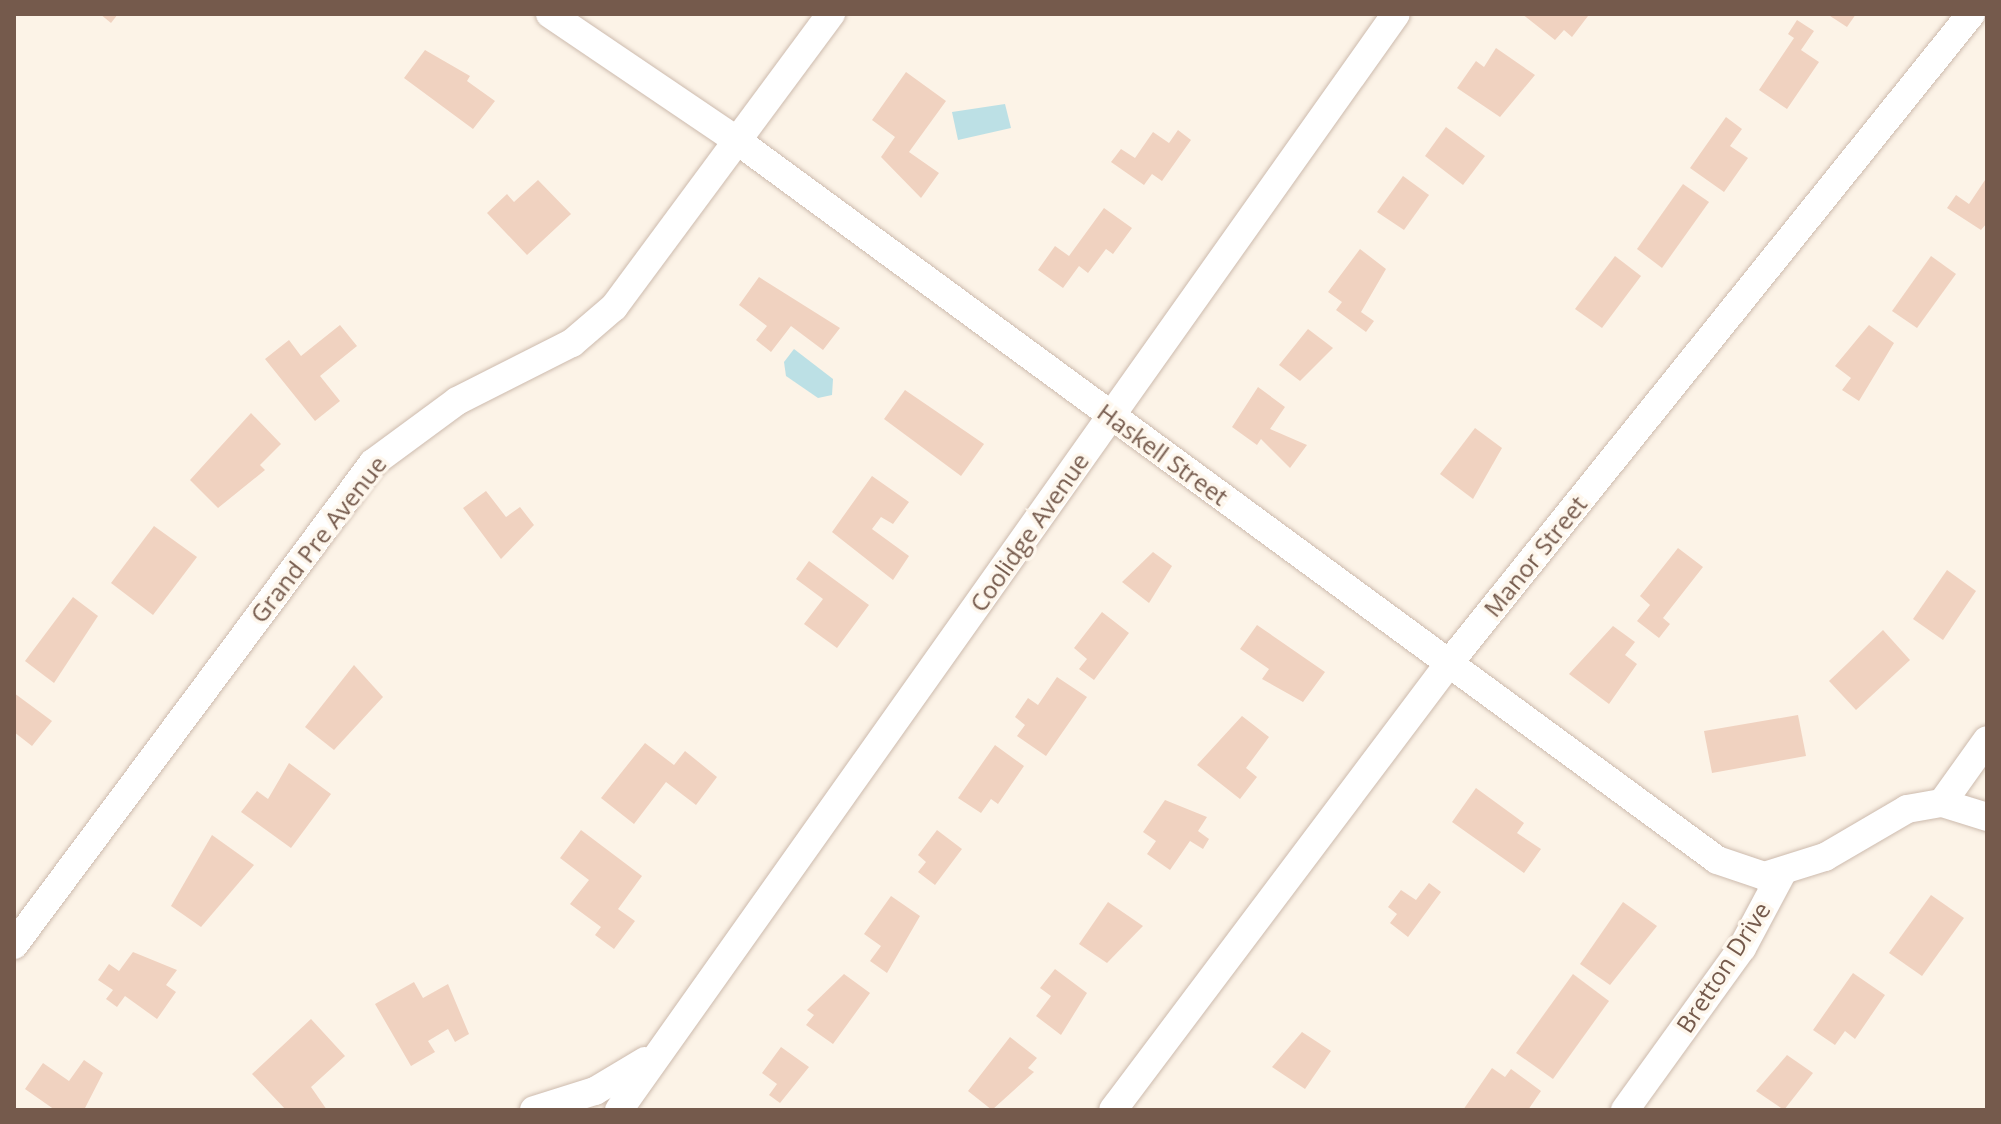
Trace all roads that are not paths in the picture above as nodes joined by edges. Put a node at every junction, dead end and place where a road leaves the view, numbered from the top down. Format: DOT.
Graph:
graph roads {
  1 [pos="550,14"];
  2 [pos="831,14"];
  3 [pos="1396,14"];
  4 [pos="1971,14"];
  5 [pos="739,142"];
  6 [pos="1112,417"];
  7 [pos="1450,662"];
  8 [pos="1987,740"];
  9 [pos="1942,803"];
  10 [pos="1987,817"];
  11 [pos="1782,873"];
  12 [pos="14,945"];
  13 [pos="661,1050"];
  14 [pos="534,1110"];
  15 [pos="619,1110"];
  16 [pos="1113,1110"];
  17 [pos="1625,1110"];
  1 -- 5 [label="street, Haskell Street"];
  2 -- 5 [label="street, Grand Pre Avenue"];
  3 -- 6 [label="street, Coolidge Avenue"];
  4 -- 7 [label="street, Manor Street"];
  5 -- 6 [label="street, Haskell Street"];
  5 -- 12 [label="street, Grand Pre Avenue"];
  6 -- 7 [label="street, Haskell Street"];
  6 -- 13 [label="street, Coolidge Avenue"];
  7 -- 11 [label="street, Haskell Street"];
  7 -- 16 [label="street, Manor Street"];
  8 -- 9 [label="street"];
  9 -- 10 [label="street"];
  9 -- 11 [label="street"];
  11 -- 17 [label="street, Bretton Drive"];
  13 -- 14 [label="street"];
  13 -- 15 [label="street, Coolidge Avenue"];
}
